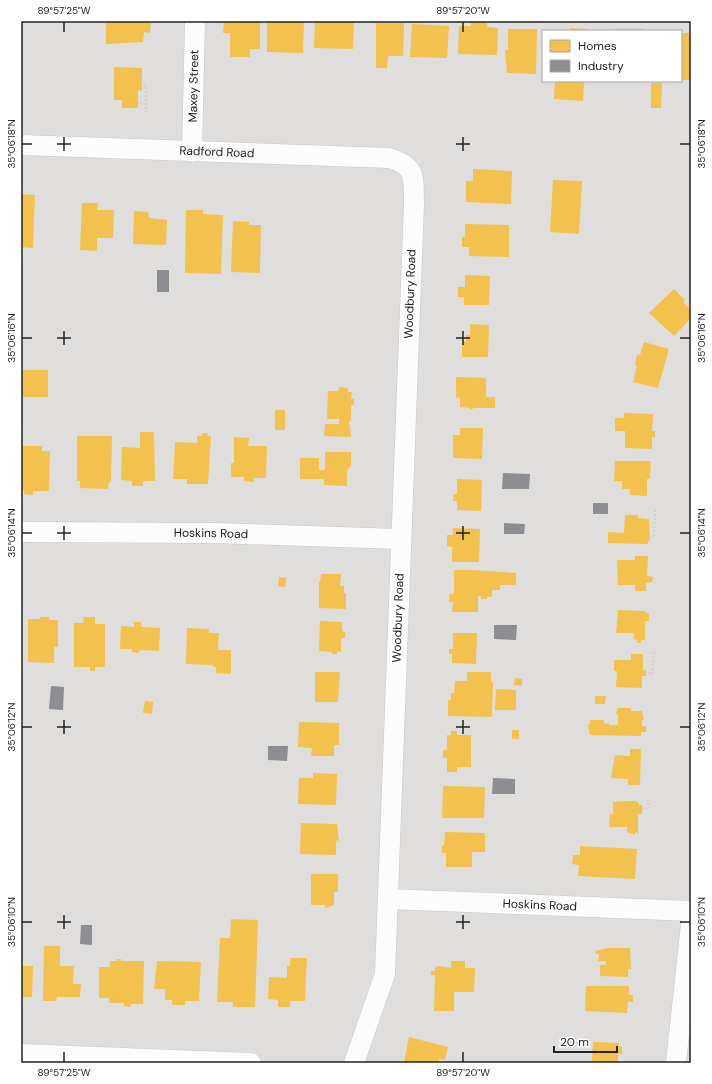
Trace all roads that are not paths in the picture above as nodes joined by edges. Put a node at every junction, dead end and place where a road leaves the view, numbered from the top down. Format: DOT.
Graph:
graph roads {
  1 [pos="195,21"];
  2 [pos="21,145"];
  3 [pos="192,152"];
  4 [pos="410,168"];
  5 [pos="21,532"];
  6 [pos="400,539"];
  7 [pos="388,900"];
  8 [pos="691,911"];
  9 [pos="691,924"];
  10 [pos="21,1054"];
  11 [pos="251,1063"];
  12 [pos="354,1063"];
  13 [pos="676,1063"];
  1 -- 3 [label="street, Maxey Street"];
  2 -- 3 [label="street, Radford Road"];
  3 -- 4 [label="street, Radford Road"];
  4 -- 6 [label="street, Woodbury Road"];
  5 -- 6 [label="street, Hoskins Road"];
  6 -- 7 [label="street, Woodbury Road"];
  7 -- 8 [label="street, Hoskins Road"];
  7 -- 12 [label="street, Woodbury Road"];
  9 -- 13 [label="street"];
  10 -- 11 [label="street"];
}
